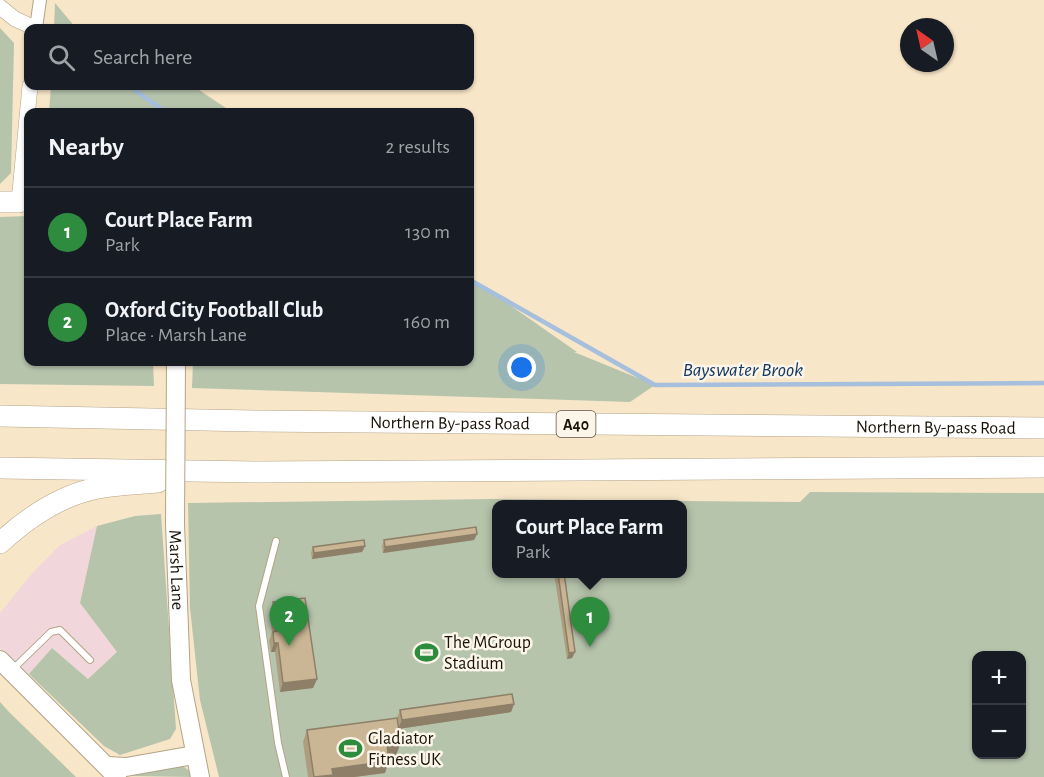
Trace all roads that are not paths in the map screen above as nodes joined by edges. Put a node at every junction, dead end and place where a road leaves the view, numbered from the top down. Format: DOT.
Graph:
graph roads {
  1 [pos="40,0"];
  2 [pos="0,7"];
  3 [pos="27,24"];
  4 [pos="37,24"];
  5 [pos="30,90"];
  6 [pos="27,108"];
  7 [pos="24,136"];
  8 [pos="16,202"];
  9 [pos="176,366"];
  10 [pos="0,416"];
  11 [pos="1044,428"];
  12 [pos="1044,467"];
  13 [pos="0,468"];
  14 [pos="257,472"];
  15 [pos="276,541"];
  16 [pos="0,543"];
  17 [pos="90,660"];
  18 [pos="6,665"];
  19 [pos="194,755"];
  20 [pos="113,772"];
  21 [pos="200,777"];
  22 [pos="286,777"];
  1 -- 4 [label="street"];
  2 -- 3 [label="street"];
  5 -- 6 [label="street"];
  7 -- 8 [label="street"];
  9 -- 19 [label="main road, Marsh Lane, bridge"];
  10 -- 11 [label="highway, Northern By-pass Road / A40"];
  12 -- 14 [label="highway"];
  13 -- 14 [label="highway"];
  14 -- 16 [label="highway"];
  15 -- 22 [label="lane"];
  17 -- 18 [label="lane"];
  18 -- 20 [label="main road"];
  19 -- 20 [label="main road"];
  19 -- 21 [label="main road, Marsh Lane"];
}
